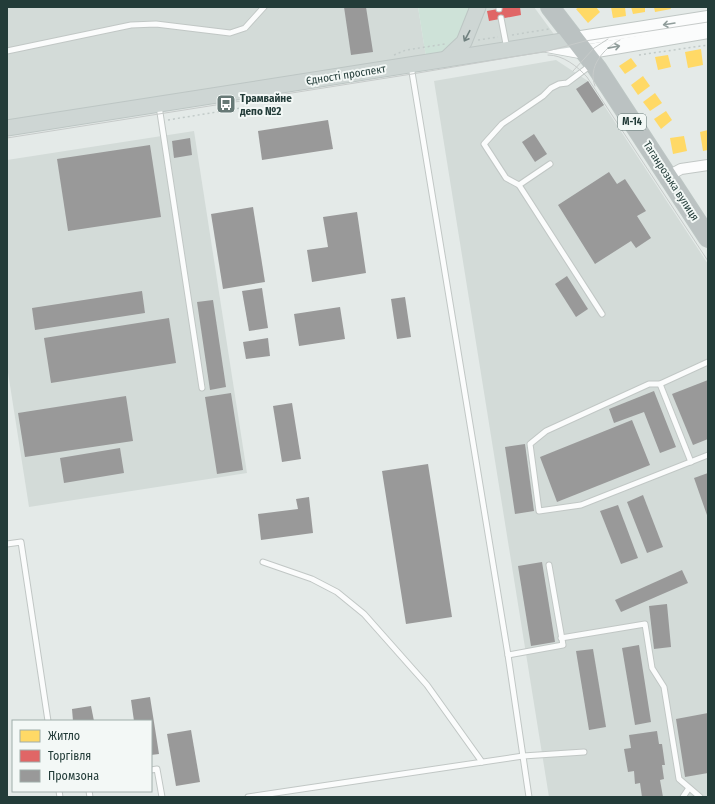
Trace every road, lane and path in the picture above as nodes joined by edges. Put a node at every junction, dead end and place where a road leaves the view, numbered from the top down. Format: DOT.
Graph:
graph roads {
  1 [pos="264,7"];
  2 [pos="478,7"];
  3 [pos="550,7"];
  4 [pos="501,18"];
  5 [pos="708,18"];
  6 [pos="549,29"];
  7 [pos="708,31"];
  8 [pos="506,43"];
  9 [pos="708,45"];
  10 [pos="7,51"];
  11 [pos="585,52"];
  12 [pos="639,55"];
  13 [pos="446,59"];
  14 [pos="410,65"];
  15 [pos="159,104"];
  16 [pos="247,107"];
  17 [pos="162,121"];
  18 [pos="7,128"];
  19 [pos="550,164"];
  20 [pos="708,165"];
  21 [pos="668,176"];
  22 [pos="519,185"];
  23 [pos="708,238"];
  24 [pos="602,314"];
  25 [pos="708,362"];
  26 [pos="660,384"];
  27 [pos="202,388"];
  28 [pos="708,455"];
  29 [pos="691,462"];
  30 [pos="7,544"];
  31 [pos="263,562"];
  32 [pos="549,565"];
  33 [pos="561,638"];
  34 [pos="508,654"];
  35 [pos="48,720"];
  36 [pos="584,752"];
  37 [pos="523,756"];
  38 [pos="482,762"];
  39 [pos="152,770"];
  40 [pos="689,788"];
  41 [pos="162,797"];
  42 [pos="248,797"];
  43 [pos="530,797"];
  44 [pos="683,797"];
  45 [pos="700,797"];
  1 -- 10 [label="lane"];
  2 -- 13 [label="main road, one-way"];
  3 -- 11 [label="highway, Таганрозька вулиця / М-14"];
  4 -- 8 [label="lane"];
  5 -- 11 [label="main road, Єдності проспект, one-way"];
  6 -- 8 [label="path"];
  11 -- 7 [label="main road, Єдності проспект, one-way"];
  8 -- 11 [label="main road, Єдності проспект"];
  8 -- 13 [label="main road, Єдності проспект"];
  9 -- 12 [label="path"];
  11 -- 21 [label="highway, Таганрозька вулиця / М-14"];
  11 -- 22 [label="lane"];
  13 -- 14 [label="main road, Єдності проспект"];
  14 -- 15 [label="main road, Єдності проспект"];
  14 -- 34 [label="lane"];
  15 -- 17 [label="lane"];
  15 -- 18 [label="main road, Єдності проспект"];
  16 -- 17 [label="path"];
  17 -- 27 [label="lane"];
  19 -- 22 [label="lane"];
  20 -- 21 [label="street"];
  21 -- 23 [label="highway, Таганрозька вулиця / М-14"];
  22 -- 24 [label="lane"];
  25 -- 26 [label="lane"];
  26 -- 29 [label="lane"];
  26 -- 29 [label="lane"];
  28 -- 29 [label="lane"];
  30 -- 35 [label="lane"];
  31 -- 38 [label="lane"];
  32 -- 33 [label="lane"];
  33 -- 34 [label="lane"];
  33 -- 40 [label="lane"];
  34 -- 37 [label="lane"];
  36 -- 37 [label="lane"];
  37 -- 38 [label="lane"];
  37 -- 43 [label="lane"];
  38 -- 42 [label="lane"];
  39 -- 41 [label="lane"];
  40 -- 44 [label="lane"];
  40 -- 45 [label="lane"];
}
